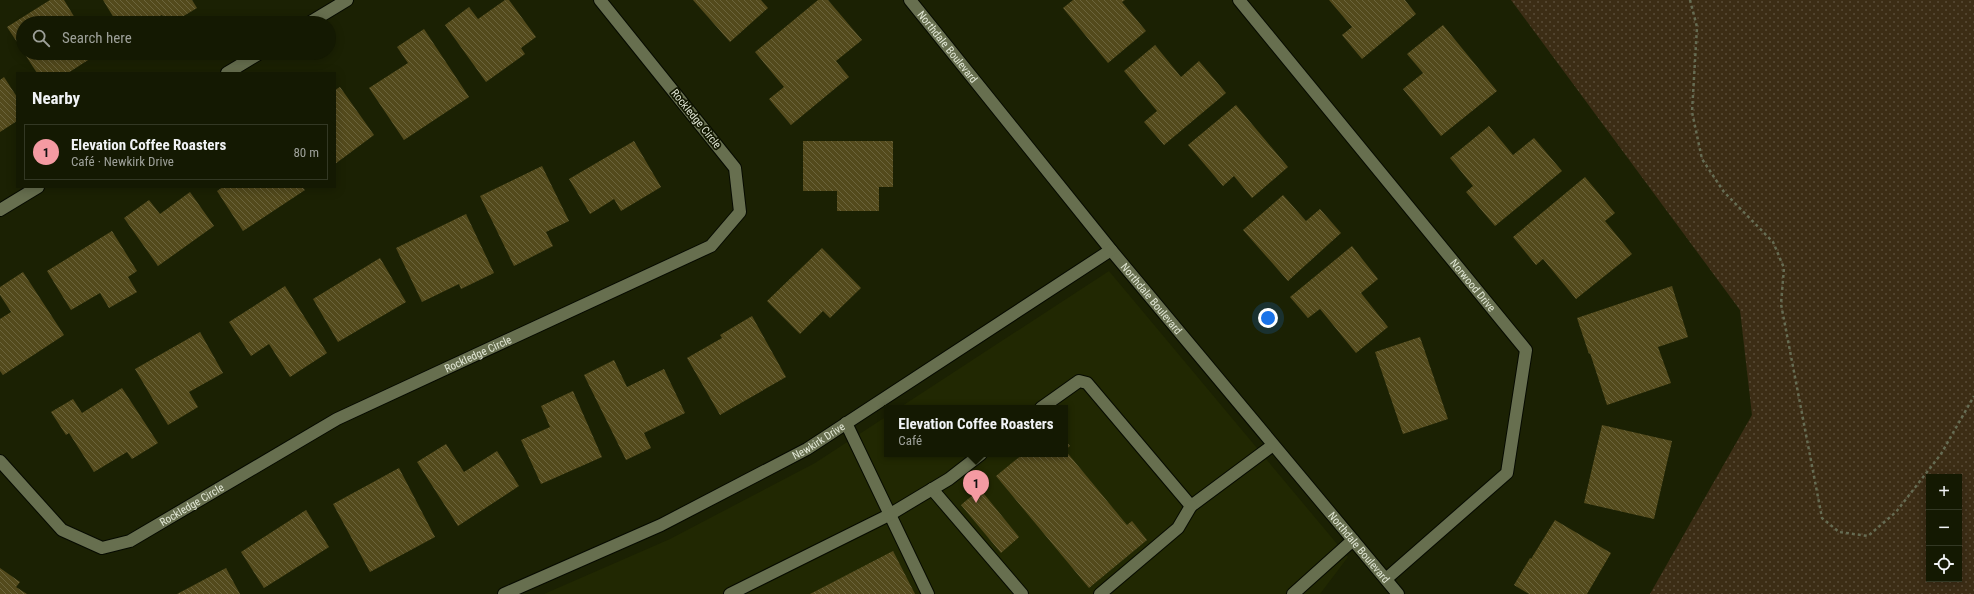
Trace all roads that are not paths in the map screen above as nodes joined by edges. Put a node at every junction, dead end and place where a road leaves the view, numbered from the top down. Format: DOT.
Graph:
graph roads {
  1 [pos="347,0"];
  2 [pos="600,0"];
  3 [pos="910,0"];
  4 [pos="1239,0"];
  5 [pos="321,16"];
  6 [pos="248,60"];
  7 [pos="229,72"];
  8 [pos="36,188"];
  9 [pos="0,210"];
  10 [pos="1111,250"];
  11 [pos="1045,405"];
  12 [pos="846,423"];
  13 [pos="1273,445"];
  14 [pos="977,457"];
  15 [pos="0,460"];
  16 [pos="932,489"];
  17 [pos="1191,506"];
  18 [pos="889,515"];
  19 [pos="1353,540"];
  20 [pos="1386,579"];
  21 [pos="518,591"];
  22 [pos="504,594"];
  23 [pos="730,594"];
  24 [pos="928,594"];
  25 [pos="1022,594"];
  26 [pos="1100,594"];
  27 [pos="1292,594"];
  28 [pos="1398,594"];
  1 -- 5 [label="street"];
  2 -- 15 [label="street, Rockledge Circle"];
  3 -- 10 [label="street, Northdale Boulevard"];
  4 -- 20 [label="street, Norwood Drive"];
  6 -- 7 [label="street"];
  8 -- 9 [label="street"];
  10 -- 12 [label="street, Newkirk Drive"];
  10 -- 13 [label="street, Northdale Boulevard"];
  11 -- 17 [label="street"];
  12 -- 18 [label="street"];
  12 -- 21 [label="street, Newkirk Drive"];
  13 -- 17 [label="street"];
  13 -- 19 [label="street, Northdale Boulevard"];
  14 -- 16 [label="street"];
  16 -- 18 [label="street"];
  16 -- 25 [label="street"];
  17 -- 26 [label="street"];
  18 -- 23 [label="street"];
  18 -- 24 [label="street"];
  19 -- 20 [label="street, Northdale Boulevard"];
  19 -- 27 [label="street"];
  20 -- 28 [label="street, Northdale Boulevard"];
  21 -- 22 [label="street, Newkirk Drive"];
}
